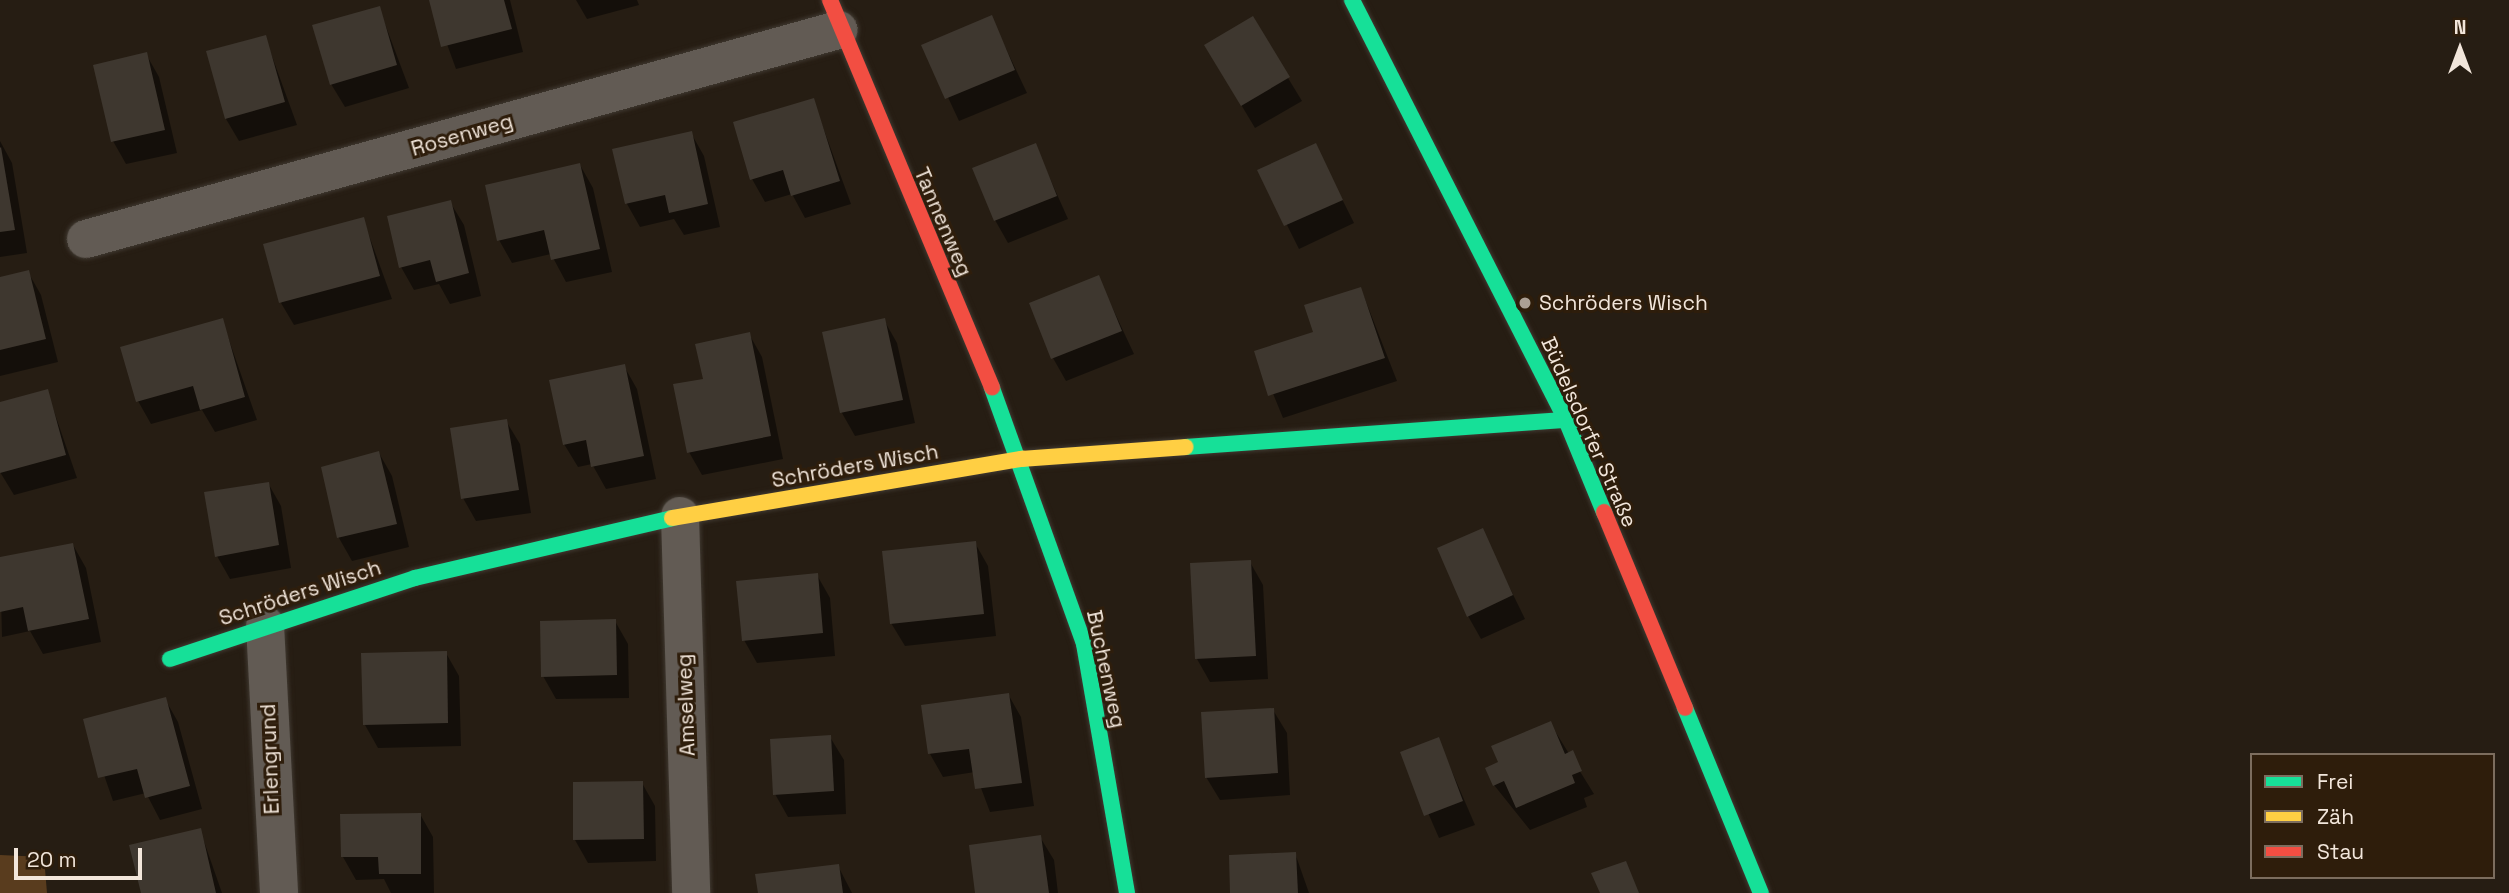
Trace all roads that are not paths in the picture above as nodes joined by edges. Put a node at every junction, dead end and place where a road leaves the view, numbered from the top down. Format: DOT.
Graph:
graph roads {
  1 [pos="1352,0"];
  2 [pos="834,15"];
  3 [pos="86,239"];
  4 [pos="1566,421"];
  5 [pos="1022,459"];
  6 [pos="680,516"];
  7 [pos="265,625"];
  8 [pos="170,659"];
  9 [pos="279,893"];
  10 [pos="691,893"];
  11 [pos="1127,893"];
  12 [pos="1761,893"];
  1 -- 4 [label="street, Büdelsdorfer Straße"];
  2 -- 3 [label="street, Rosenweg"];
  2 -- 5 [label="street, Tannenweg"];
  4 -- 5 [label="street, Schröders Wisch"];
  4 -- 12 [label="street, Büdelsdorfer Straße"];
  5 -- 6 [label="street, Schröders Wisch"];
  5 -- 11 [label="street, Buchenweg"];
  6 -- 7 [label="street, Schröders Wisch"];
  6 -- 10 [label="street, Amselweg"];
  7 -- 8 [label="street, Schröders Wisch"];
  7 -- 9 [label="street, Erlengrund"];
}
